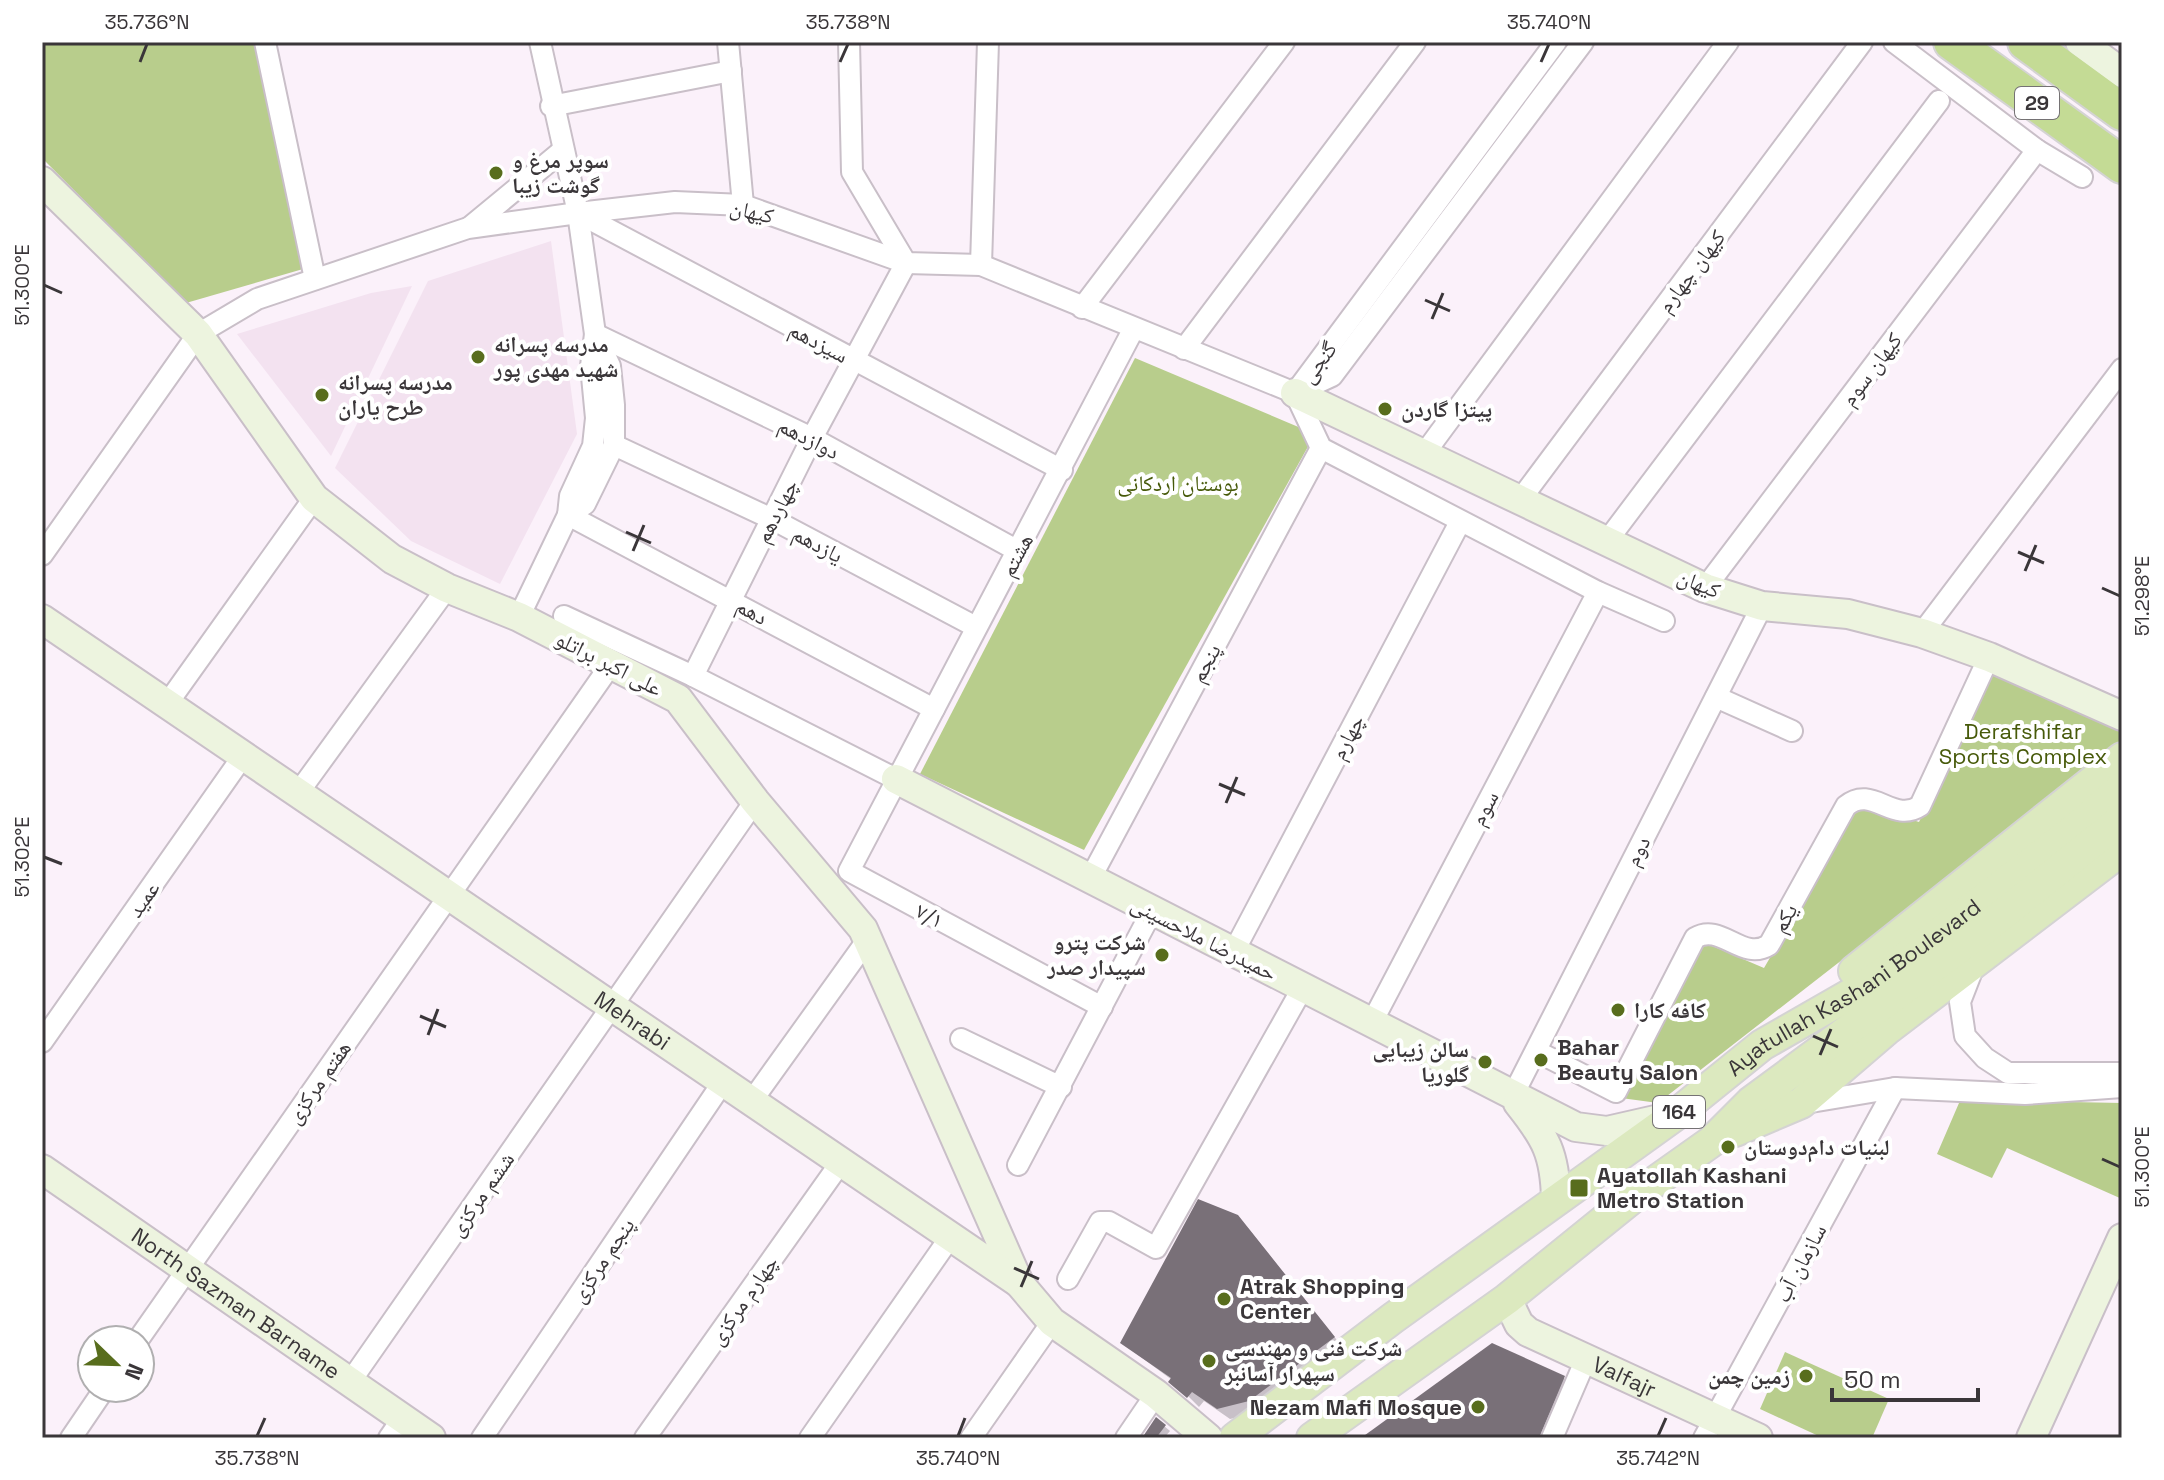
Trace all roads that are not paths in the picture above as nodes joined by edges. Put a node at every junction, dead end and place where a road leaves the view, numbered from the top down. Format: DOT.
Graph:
graph roads {
  1 [pos="265,42"];
  2 [pos="540,42"];
  3 [pos="728,42"];
  4 [pos="849,42"];
  5 [pos="988,42"];
  6 [pos="1284,42"];
  7 [pos="1415,42"];
  8 [pos="1556,42"];
  9 [pos="1583,42"];
  10 [pos="1728,42"];
  11 [pos="1862,42"];
  12 [pos="1894,42"];
  13 [pos="1952,42"];
  14 [pos="2026,42"];
  15 [pos="2080,42"];
  16 [pos="731,71"];
  17 [pos="2122,73"];
  18 [pos="1939,101"];
  19 [pos="551,106"];
  20 [pos="2122,112"];
  21 [pos="2037,150"];
  22 [pos="562,151"];
  23 [pos="2119,166"];
  24 [pos="2082,177"];
  25 [pos="42,181"];
  26 [pos="743,205"];
  27 [pos="578,213"];
  28 [pos="468,228"];
  29 [pos="906,263"];
  30 [pos="981,265"];
  31 [pos="315,279"];
  32 [pos="1082,308"];
  33 [pos="1133,330"];
  34 [pos="198,334"];
  35 [pos="595,334"];
  36 [pos="1184,349"];
  37 [pos="853,360"];
  38 [pos="2122,369"];
  39 [pos="1295,393"];
  40 [pos="812,438"];
  41 [pos="614,445"];
  42 [pos="1321,448"];
  43 [pos="1424,454"];
  44 [pos="1062,470"];
  45 [pos="314,498"];
  46 [pos="1520,500"];
  47 [pos="568,515"];
  48 [pos="772,519"];
  49 [pos="1460,522"];
  50 [pos="1607,541"];
  51 [pos="1018,551"];
  52 [pos="42,555"];
  53 [pos="447,588"];
  54 [pos="1705,588"];
  55 [pos="1598,592"];
  56 [pos="730,599"];
  57 [pos="1762,606"];
  58 [pos="564,616"];
  59 [pos="519,617"];
  60 [pos="42,619"];
  61 [pos="1664,621"];
  62 [pos="976,627"];
  63 [pos="1922,633"];
  64 [pos="1989,657"];
  65 [pos="612,663"];
  66 [pos="693,676"];
  67 [pos="1716,697"];
  68 [pos="167,704"];
  69 [pos="934,709"];
  70 [pos="2121,712"];
  71 [pos="1792,731"];
  72 [pos="243,756"];
  73 [pos="2122,758"];
  74 [pos="896,779"];
  75 [pos="2122,787"];
  76 [pos="298,793"];
  77 [pos="755,801"];
  78 [pos="2122,819"];
  79 [pos="2122,850"];
  80 [pos="1090,879"];
  81 [pos="449,896"];
  82 [pos="1152,911"];
  83 [pos="868,939"];
  84 [pos="1233,953"];
  85 [pos="1974,966"];
  86 [pos="1302,989"];
  87 [pos="612,1006"];
  88 [pos="1102,1007"];
  89 [pos="1371,1024"];
  90 [pos="961,1039"];
  91 [pos="42,1042"];
  92 [pos="1762,1045"];
  93 [pos="1536,1051"];
  94 [pos="2122,1073"];
  95 [pos="723,1082"];
  96 [pos="1061,1087"];
  97 [pos="2122,1087"];
  98 [pos="1895,1088"];
  99 [pos="1512,1097"];
  100 [pos="751,1102"];
  101 [pos="1801,1103"];
  102 [pos="1674,1116"];
  103 [pos="1711,1142"];
  104 [pos="841,1162"];
  105 [pos="1018,1165"];
  106 [pos="42,1169"];
  107 [pos="1556,1199"];
  108 [pos="951,1236"];
  109 [pos="2122,1238"];
  110 [pos="187,1269"];
  111 [pos="1068,1279"];
  112 [pos="1019,1283"];
  113 [pos="1507,1299"];
  114 [pos="1052,1322"];
  115 [pos="149,1324"];
  116 [pos="1586,1359"];
  117 [pos="350,1382"];
  118 [pos="1156,1394"];
  119 [pos="94,1404"];
  120 [pos="396,1428"];
  121 [pos="1710,1428"];
  122 [pos="71,1438"];
  123 [pos="431,1438"];
  124 [pos="482,1438"];
  125 [pos="645,1438"];
  126 [pos="810,1438"];
  127 [pos="971,1438"];
  128 [pos="1126,1438"];
  129 [pos="1208,1438"];
  130 [pos="1235,1438"];
  131 [pos="1312,1438"];
  132 [pos="1552,1438"];
  133 [pos="1758,1438"];
  134 [pos="2031,1438"];
  1 -- 31 [label="street"];
  2 -- 19 [label="street"];
  3 -- 16 [label="street"];
  4 -- 29 [label="street"];
  5 -- 30 [label="street"];
  6 -- 32 [label="street"];
  7 -- 36 [label="street"];
  8 -- 39 [label="street, گنجی"];
  9 -- 39 [label="street, گنجی"];
  10 -- 43 [label="street"];
  11 -- 46 [label="street, کیهان چهارم"];
  12 -- 21 [label="street"];
  13 -- 23 [label="highway, 29"];
  14 -- 20 [label="highway, 29"];
  15 -- 17 [label="street"];
  16 -- 19 [label="street"];
  16 -- 26 [label="street"];
  18 -- 50 [label="street"];
  19 -- 22 [label="street"];
  21 -- 24 [label="street"];
  21 -- 54 [label="street, کیهان سوم"];
  22 -- 27 [label="street"];
  22 -- 28 [label="street"];
  25 -- 34 [label="street, علی اکبر براتلو"];
  26 -- 27 [label="street, کیهان"];
  26 -- 29 [label="street, کیهان"];
  27 -- 28 [label="street, کیهان"];
  27 -- 35 [label="street"];
  27 -- 37 [label="street, سیزدهم"];
  28 -- 31 [label="street, کیهان"];
  29 -- 30 [label="street, کیهان"];
  29 -- 37 [label="street, چهاردهم"];
  30 -- 32 [label="street, کیهان"];
  31 -- 34 [label="street, کیهان"];
  32 -- 33 [label="street, کیهان"];
  33 -- 36 [label="street, کیهان"];
  33 -- 44 [label="street, هشتم"];
  34 -- 45 [label="street, علی اکبر براتلو"];
  34 -- 52 [label="street"];
  35 -- 40 [label="street, دوازدهم"];
  35 -- 41 [label="street"];
  35 -- 47 [label="street"];
  36 -- 39 [label="street, کیهان"];
  37 -- 40 [label="street, چهاردهم"];
  37 -- 44 [label="street, سیزدهم"];
  38 -- 63 [label="street"];
  39 -- 42 [label="street"];
  39 -- 43 [label="street, کیهان"];
  40 -- 48 [label="street, چهاردهم"];
  40 -- 51 [label="street, دوازدهم"];
  41 -- 47 [label="street"];
  41 -- 48 [label="street, یازدهم"];
  42 -- 49 [label="street"];
  42 -- 80 [label="street, پنجم"];
  43 -- 46 [label="street, کیهان"];
  44 -- 51 [label="street, هشتم"];
  45 -- 53 [label="street, علی اکبر براتلو"];
  45 -- 68 [label="street"];
  46 -- 50 [label="street, کیهان"];
  47 -- 56 [label="street, دهم"];
  47 -- 59 [label="street"];
  48 -- 56 [label="street, چهاردهم"];
  48 -- 62 [label="street, یازدهم"];
  49 -- 55 [label="street"];
  49 -- 84 [label="street, چهارم"];
  50 -- 54 [label="street, کیهان"];
  51 -- 62 [label="street, هشتم"];
  53 -- 59 [label="street, علی اکبر براتلو"];
  53 -- 76 [label="street"];
  54 -- 57 [label="street, کیهان"];
  55 -- 61 [label="street"];
  55 -- 89 [label="street, سوم"];
  56 -- 66 [label="street, چهاردهم"];
  56 -- 69 [label="street, دهم"];
  57 -- 63 [label="street, کیهان"];
  57 -- 67 [label="street, دوم"];
  58 -- 66 [label="street"];
  59 -- 65 [label="street, علی اکبر براتلو"];
  60 -- 68 [label="street, Mehrabi"];
  62 -- 69 [label="street, هشتم"];
  63 -- 64 [label="street, کیهان"];
  64 -- 70 [label="street, کیهان"];
  64 -- 93 [label="street, یکم"];
  65 -- 77 [label="street, علی اکبر براتلو"];
  65 -- 81 [label="street, هفتم مرکزی"];
  66 -- 74 [label="street"];
  67 -- 71 [label="street"];
  67 -- 93 [label="street, دوم"];
  68 -- 72 [label="street, Mehrabi"];
  69 -- 74 [label="street, هشتم"];
  72 -- 76 [label="street, Mehrabi"];
  72 -- 91 [label="street, عمید"];
  73 -- 92 [label="main road"];
  74 -- 80 [label="street, حمیدرضا ملاحسینی"];
  74 -- 88 [label="street, ۷/۱"];
  75 -- 92 [label="main road, Ayatullah Kashani Boulevard / 164"];
  76 -- 81 [label="street, Mehrabi"];
  77 -- 83 [label="street, علی اکبر براتلو"];
  77 -- 87 [label="street, ششم مرکزی"];
  78 -- 103 [label="main road, Ayatullah Kashani Boulevard / 164"];
  79 -- 85 [label="main road"];
  80 -- 82 [label="street, حمیدرضا ملاحسینی"];
  81 -- 87 [label="street, Mehrabi"];
  81 -- 110 [label="street, هفتم مرکزی"];
  82 -- 84 [label="street, حمیدرضا ملاحسینی"];
  82 -- 88 [label="street"];
  83 -- 100 [label="street"];
  83 -- 112 [label="street, علی اکبر براتلو"];
  84 -- 86 [label="street, حمیدرضا ملاحسینی"];
  85 -- 94 [label="street"];
  85 -- 101 [label="main road"];
  86 -- 89 [label="street, حمیدرضا ملاحسینی"];
  86 -- 111 [label="street"];
  87 -- 95 [label="street, Mehrabi"];
  87 -- 117 [label="street, ششم مرکزی"];
  88 -- 96 [label="street"];
  89 -- 99 [label="street, حمیدرضا ملاحسینی"];
  90 -- 96 [label="street"];
  92 -- 102 [label="main road, Ayatullah Kashani Boulevard / 164"];
  93 -- 99 [label="street, دوم"];
  95 -- 100 [label="street, Mehrabi"];
  95 -- 124 [label="street, پنجم مرکزی"];
  96 -- 105 [label="street"];
  97 -- 98 [label="street"];
  98 -- 101 [label="street"];
  98 -- 121 [label="street, سازمان آب"];
  99 -- 102 [label="street, حمیدرضا ملاحسینی"];
  99 -- 107 [label="street"];
  100 -- 104 [label="street, Mehrabi"];
  101 -- 103 [label="main road"];
  102 -- 107 [label="main road, Ayatullah Kashani Boulevard / 164"];
  103 -- 113 [label="main road, Ayatullah Kashani Boulevard / 164"];
  104 -- 108 [label="street, Mehrabi"];
  104 -- 125 [label="street, چهارم مرکزی"];
  106 -- 110 [label="street, North Sazman Barname"];
  107 -- 130 [label="main road, Ayatullah Kashani Boulevard / 164"];
  108 -- 112 [label="street, Mehrabi"];
  108 -- 126 [label="street"];
  109 -- 134 [label="street"];
  110 -- 115 [label="street, هفتم مرکزی"];
  110 -- 117 [label="street, North Sazman Barname"];
  112 -- 114 [label="street, Mehrabi"];
  113 -- 116 [label="street, Valfajr"];
  113 -- 131 [label="main road, Ayatullah Kashani Boulevard / 164"];
  114 -- 118 [label="street, Mehrabi"];
  114 -- 127 [label="street"];
  116 -- 121 [label="street, Valfajr"];
  116 -- 132 [label="street"];
  117 -- 120 [label="street, North Sazman Barname"];
  118 -- 128 [label="street"];
  118 -- 129 [label="street, Mehrabi"];
  119 -- 122 [label="street"];
  120 -- 123 [label="street, North Sazman Barname"];
  121 -- 133 [label="street, Valfajr"];
}
